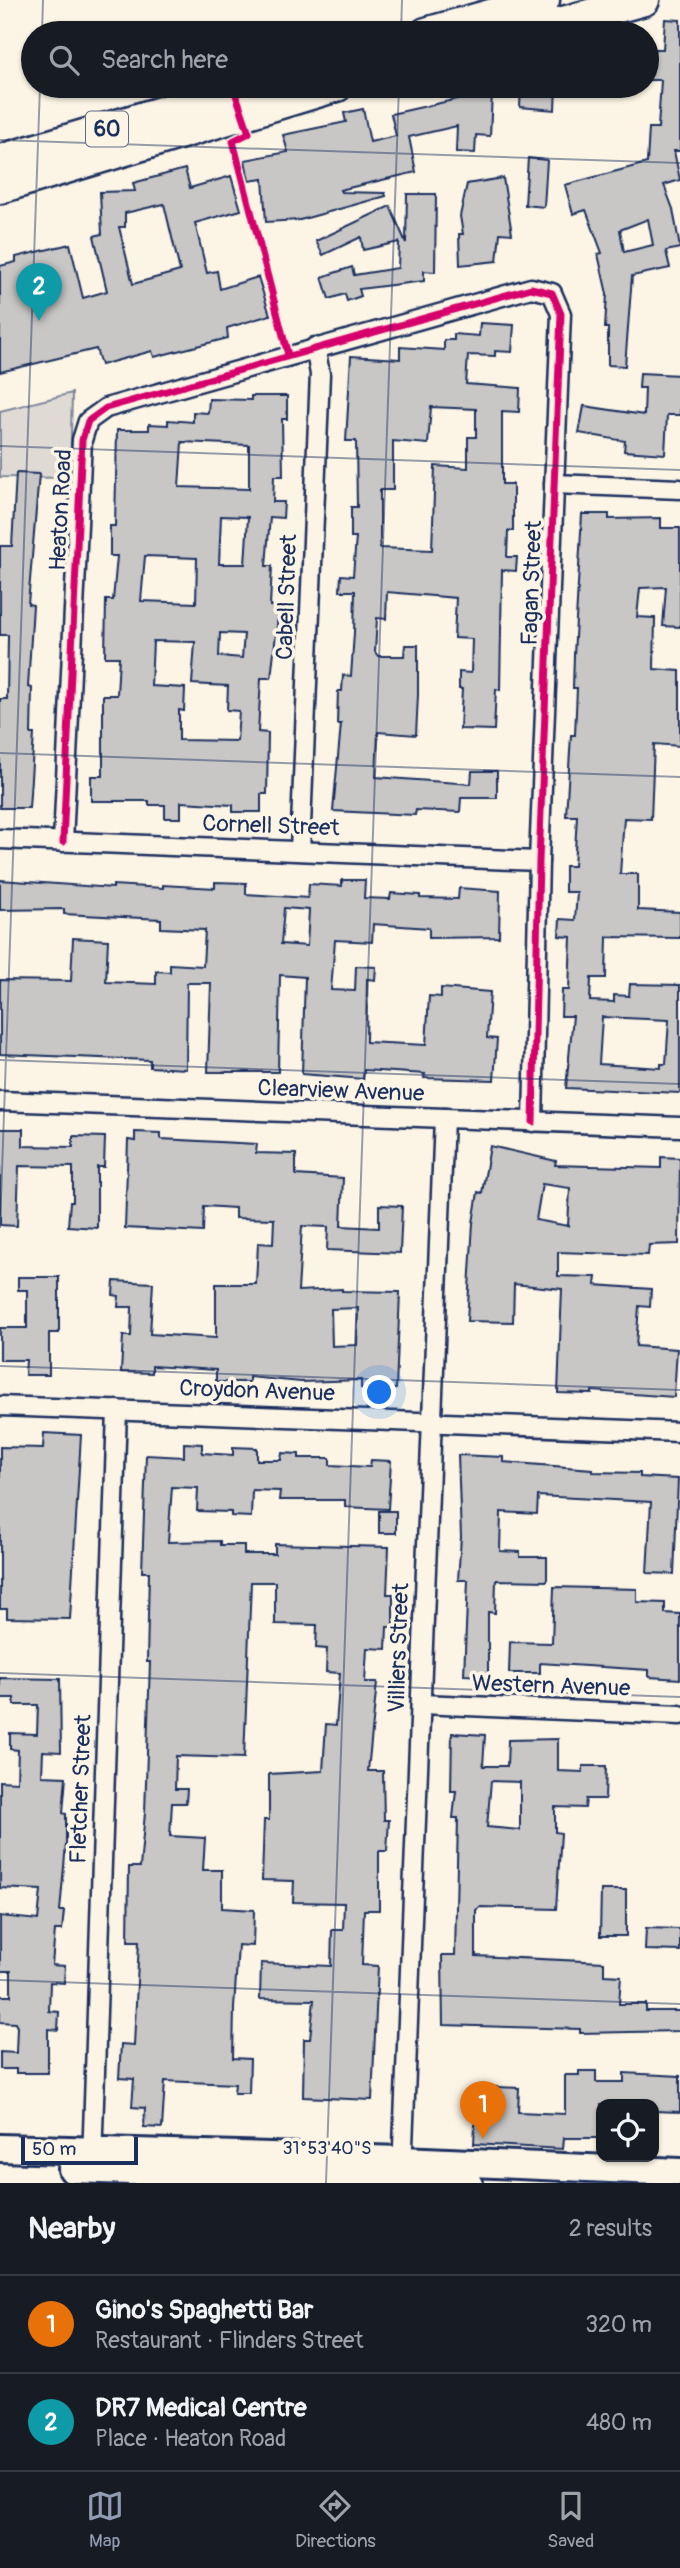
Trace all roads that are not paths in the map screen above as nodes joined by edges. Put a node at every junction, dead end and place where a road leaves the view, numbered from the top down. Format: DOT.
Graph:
graph roads {
  1 [pos="544,0"];
  2 [pos="644,0"];
  3 [pos="469,21"];
  4 [pos="567,21"];
  5 [pos="208,98"];
  6 [pos="297,98"];
  7 [pos="0,160"];
  8 [pos="0,188"];
  9 [pos="315,347"];
  10 [pos="554,484"];
  11 [pos="680,489"];
  12 [pos="0,839"];
  13 [pos="63,842"];
  14 [pos="300,850"];
  15 [pos="539,861"];
  16 [pos="0,1101"];
  17 [pos="444,1118"];
  18 [pos="533,1122"];
  19 [pos="680,1127"];
  20 [pos="0,1406"];
  21 [pos="117,1410"];
  22 [pos="432,1421"];
  23 [pos="680,1432"];
  24 [pos="421,1704"];
  25 [pos="680,1714"];
  26 [pos="0,2148"];
  27 [pos="92,2161"];
  28 [pos="0,2165"];
  29 [pos="402,2170"];
  30 [pos="252,2171"];
  31 [pos="680,2172"];
  32 [pos="469,2183"];
  1 -- 3 [label="highway"];
  2 -- 4 [label="highway"];
  5 -- 7 [label="highway, 60"];
  6 -- 8 [label="highway, 60"];
  9 -- 10 [label="street, Fagan Street"];
  9 -- 13 [label="street, Heaton Road"];
  9 -- 14 [label="street, Cabell Street"];
  10 -- 11 [label="street"];
  10 -- 15 [label="street, Fagan Street"];
  12 -- 13 [label="street, Cornell Street"];
  13 -- 14 [label="street, Cornell Street"];
  14 -- 15 [label="street, Cornell Street"];
  15 -- 18 [label="street, Fagan Street"];
  16 -- 17 [label="street, Clearview Avenue"];
  17 -- 18 [label="street, Clearview Avenue"];
  17 -- 22 [label="street, Villiers Street"];
  18 -- 19 [label="street, Clearview Avenue"];
  20 -- 21 [label="street, Croydon Avenue"];
  21 -- 22 [label="street, Croydon Avenue"];
  21 -- 27 [label="street, Fletcher Street"];
  22 -- 23 [label="street, Croydon Avenue"];
  22 -- 24 [label="street, Villiers Street"];
  24 -- 25 [label="street, Western Avenue"];
  24 -- 29 [label="street, Villiers Street"];
  26 -- 27 [label="main road"];
  27 -- 28 [label="main road"];
  27 -- 30 [label="main road"];
  29 -- 30 [label="main road"];
  29 -- 31 [label="main road"];
  29 -- 32 [label="main road"];
}
